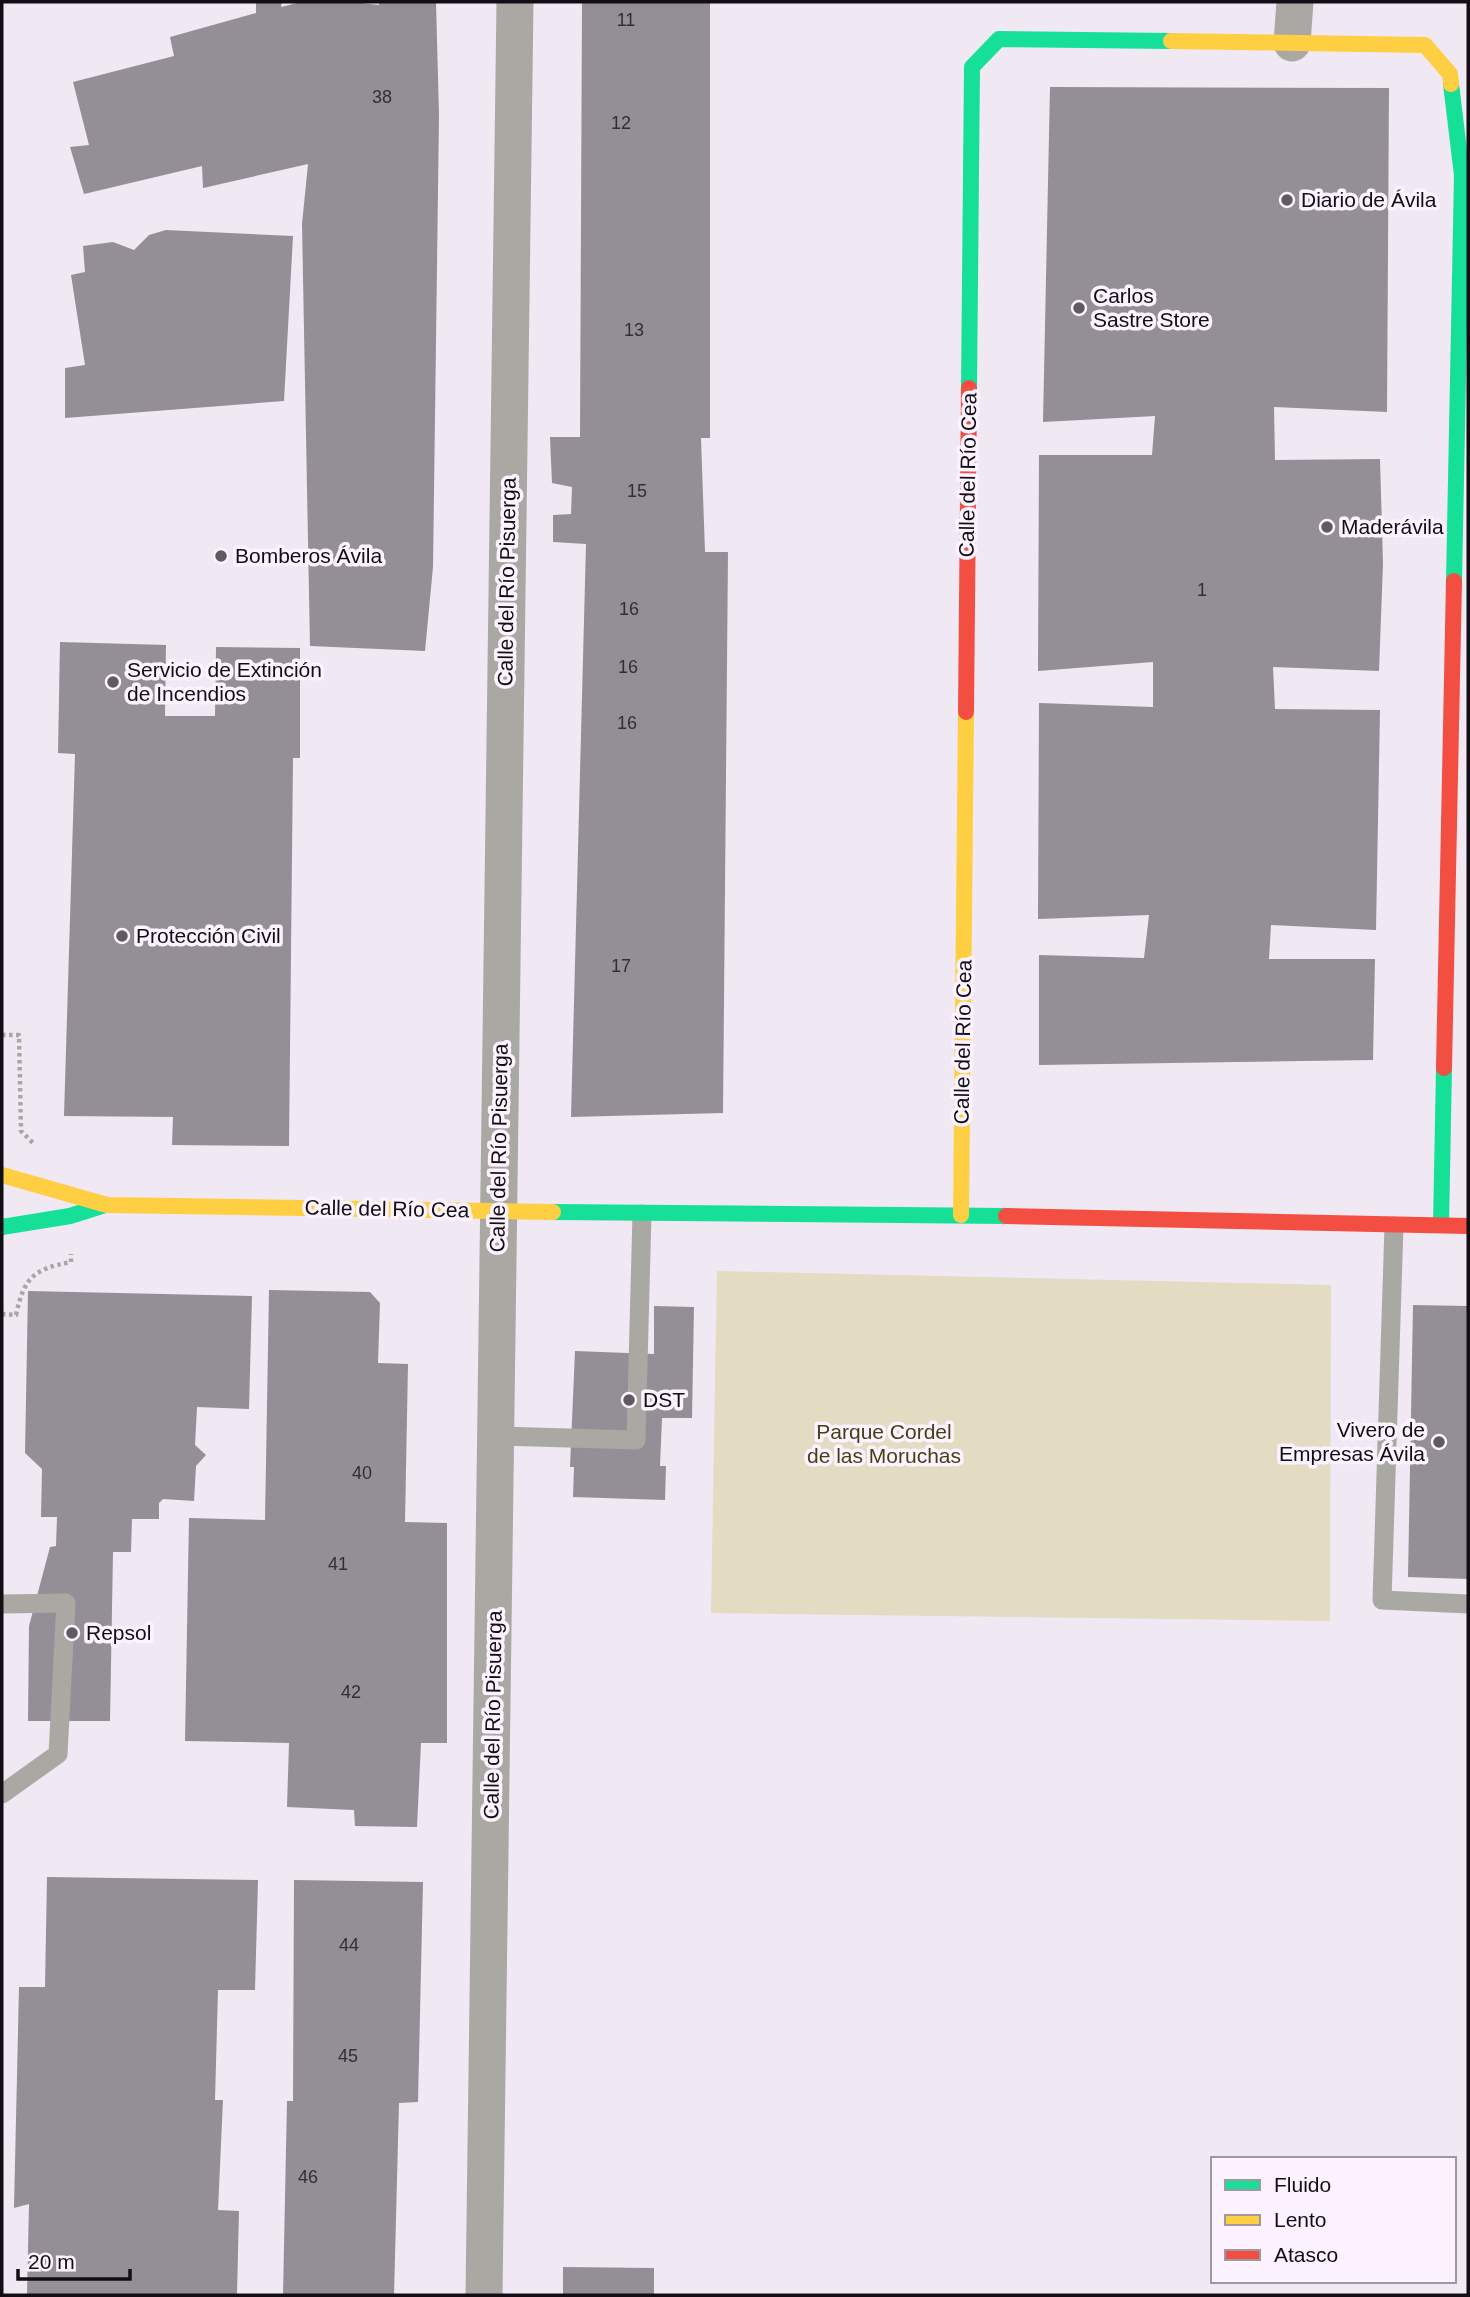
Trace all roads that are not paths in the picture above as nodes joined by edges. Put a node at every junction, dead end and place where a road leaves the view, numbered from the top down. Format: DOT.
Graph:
graph roads {
  1 [pos="515,2"];
  2 [pos="1295,2"];
  3 [pos="1292,43"];
  4 [pos="1465,175"];
  5 [pos="2,1175"];
  6 [pos="107,1205"];
  7 [pos="498,1211"];
  8 [pos="642,1214"];
  9 [pos="961,1215"];
  10 [pos="1441,1225"];
  11 [pos="1394,1226"];
  12 [pos="1468,1226"];
  13 [pos="2,1227"];
  14 [pos="497,1436"];
  15 [pos="2,1604"];
  16 [pos="1468,1604"];
  17 [pos="2,1794"];
  18 [pos="485,2295"];
  1 -- 7 [label="street, Calle del Río Pisuerga"];
  2 -- 3 [label="street"];
  3 -- 4 [label="street, Calle del Río Cea"];
  3 -- 9 [label="street, Calle del Río Cea"];
  4 -- 10 [label="street, Calle del Río Cea"];
  5 -- 6 [label="street, Calle del Río Cea"];
  6 -- 7 [label="street, Calle del Río Cea"];
  6 -- 13 [label="street, Calle del Río Cea"];
  7 -- 8 [label="street, Calle del Río Cea"];
  7 -- 14 [label="street, Calle del Río Pisuerga"];
  8 -- 9 [label="street, Calle del Río Cea"];
  8 -- 14 [label="lane"];
  9 -- 11 [label="street, Calle del Río Cea"];
  10 -- 11 [label="street, Calle del Río Cea"];
  10 -- 12 [label="street, Calle del Río Cea"];
  11 -- 16 [label="lane"];
  14 -- 18 [label="street, Calle del Río Pisuerga"];
  15 -- 17 [label="lane"];
}
